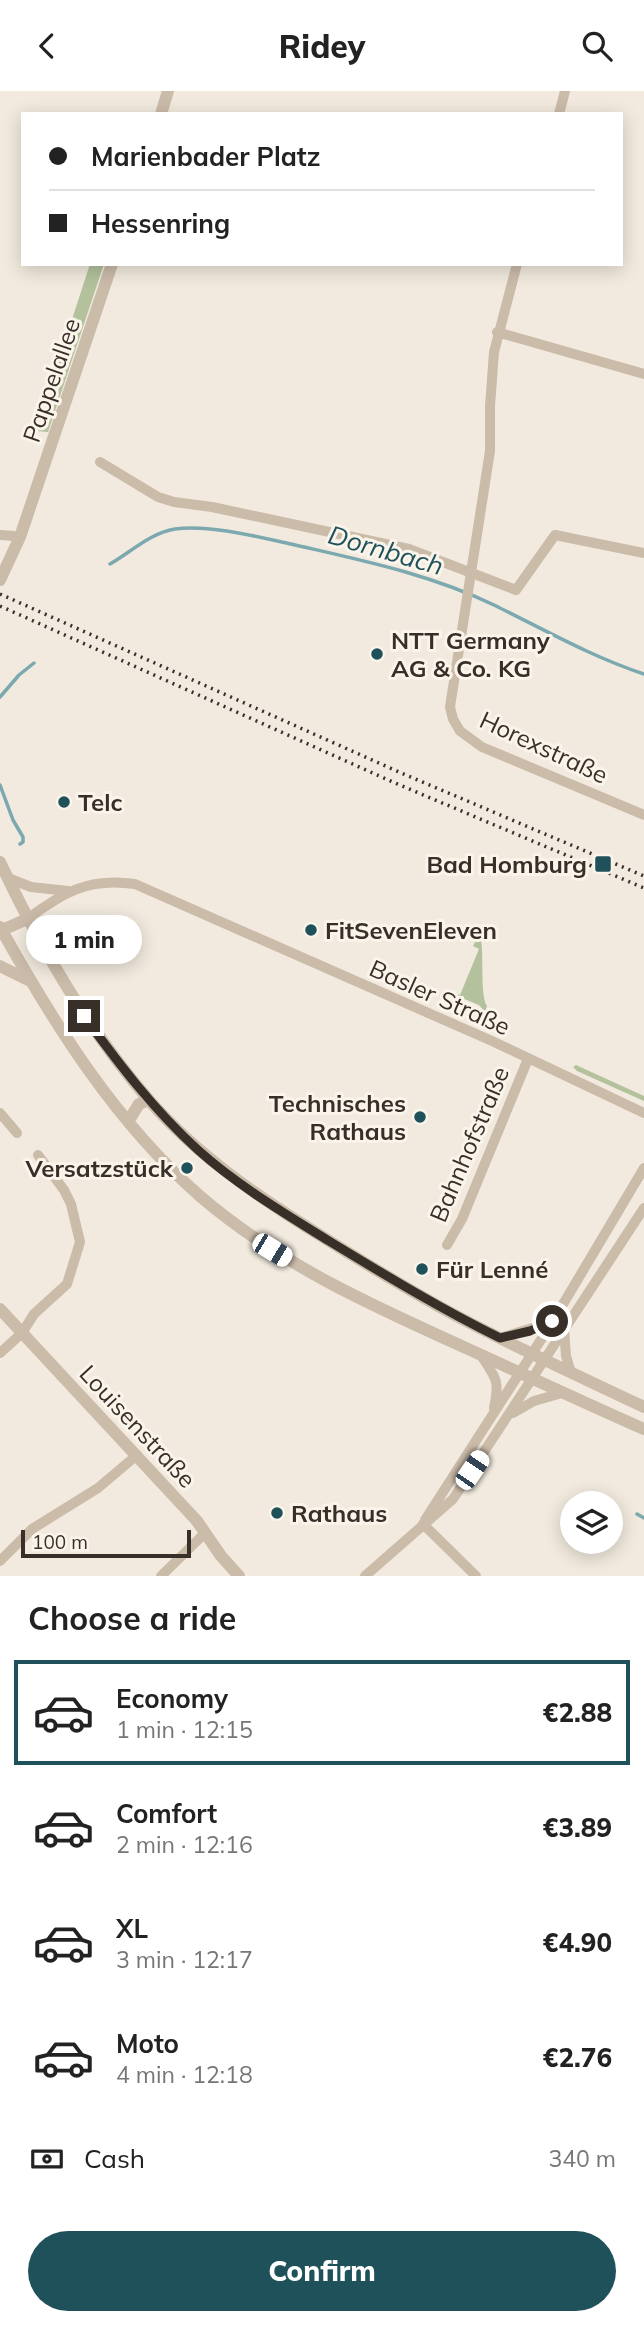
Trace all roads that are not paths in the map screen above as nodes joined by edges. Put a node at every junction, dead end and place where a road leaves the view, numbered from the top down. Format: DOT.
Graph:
graph roads {
  1 [pos="168,91"];
  2 [pos="565,91"];
  3 [pos="162,112"];
  4 [pos="560,112"];
  5 [pos="111,266"];
  6 [pos="516,266"];
  7 [pos="497,332"];
  8 [pos="644,374"];
  9 [pos="100,462"];
  10 [pos="28,509"];
  11 [pos="0,535"];
  12 [pos="14,536"];
  13 [pos="644,553"];
  14 [pos="472,573"];
  15 [pos="2,575"];
  16 [pos="644,815"];
  17 [pos="0,862"];
  18 [pos="8,878"];
  19 [pos="69,891"];
  20 [pos="27,919"];
  21 [pos="1,929"];
  22 [pos="0,966"];
  23 [pos="31,981"];
  24 [pos="528,1059"];
  25 [pos="149,1100"];
  26 [pos="0,1113"];
  27 [pos="644,1113"];
  28 [pos="129,1120"];
  29 [pos="17,1133"];
  30 [pos="38,1155"];
  31 [pos="644,1168"];
  32 [pos="640,1180"];
  33 [pos="644,1208"];
  34 [pos="447,1245"];
  35 [pos="0,1309"];
  36 [pos="552,1321"];
  37 [pos="564,1328"];
  38 [pos="23,1333"];
  39 [pos="500,1338"];
  40 [pos="0,1353"];
  41 [pos="480,1355"];
  42 [pos="538,1357"];
  43 [pos="571,1373"];
  44 [pos="526,1376"];
  45 [pos="562,1393"];
  46 [pos="644,1407"];
  47 [pos="493,1413"];
  48 [pos="507,1417"];
  49 [pos="644,1429"];
  50 [pos="136,1455"];
  51 [pos="423,1524"];
  52 [pos="205,1533"];
  53 [pos="0,1561"];
  54 [pos="161,1576"];
  55 [pos="239,1576"];
  56 [pos="365,1576"];
  57 [pos="476,1576"];
  1 -- 3 [label="street"];
  2 -- 4 [label="street"];
  5 -- 10 [label="street, Pappelallee"];
  6 -- 7 [label="street, Horexstraße"];
  7 -- 8 [label="street"];
  7 -- 14 [label="street, Horexstraße"];
  9 -- 14 [label="street"];
  10 -- 12 [label="street, Pappelallee"];
  10 -- 15 [label="street, Pappelallee"];
  11 -- 12 [label="street"];
  12 -- 15 [label="street, Pappelallee"];
  13 -- 14 [label="street"];
  14 -- 16 [label="street, Horexstraße"];
  17 -- 18 [label="street"];
  18 -- 19 [label="street"];
  18 -- 20 [label="street"];
  19 -- 20 [label="street, Basler Straße"];
  19 -- 24 [label="street, Basler Straße"];
  20 -- 21 [label="street"];
  20 -- 25 [label="street"];
  21 -- 23 [label="street"];
  22 -- 23 [label="street"];
  23 -- 28 [label="street"];
  24 -- 27 [label="street, Basler Straße"];
  24 -- 34 [label="street, Bahnhofstraße"];
  25 -- 28 [label="street"];
  25 -- 39 [label="street"];
  26 -- 29 [label="street"];
  28 -- 41 [label="street"];
  30 -- 38 [label="street"];
  31 -- 32 [label="street"];
  32 -- 36 [label="street"];
  33 -- 37 [label="street"];
  35 -- 38 [label="street, Louisenstraße"];
  36 -- 39 [label="street"];
  36 -- 42 [label="street"];
  37 -- 42 [label="street"];
  37 -- 43 [label="street"];
  38 -- 40 [label="street"];
  38 -- 50 [label="street, Louisenstraße"];
  39 -- 42 [label="street"];
  41 -- 44 [label="street"];
  41 -- 47 [label="street"];
  42 -- 43 [label="street"];
  42 -- 44 [label="street"];
  43 -- 46 [label="street"];
  44 -- 45 [label="street"];
  44 -- 47 [label="street"];
  44 -- 48 [label="street"];
  45 -- 48 [label="street"];
  45 -- 49 [label="street"];
  47 -- 51 [label="street"];
  48 -- 51 [label="street"];
  50 -- 52 [label="street, Louisenstraße"];
  50 -- 53 [label="street"];
  51 -- 56 [label="street"];
  51 -- 57 [label="street"];
  52 -- 54 [label="street"];
  52 -- 55 [label="street, Louisenstraße"];
}
